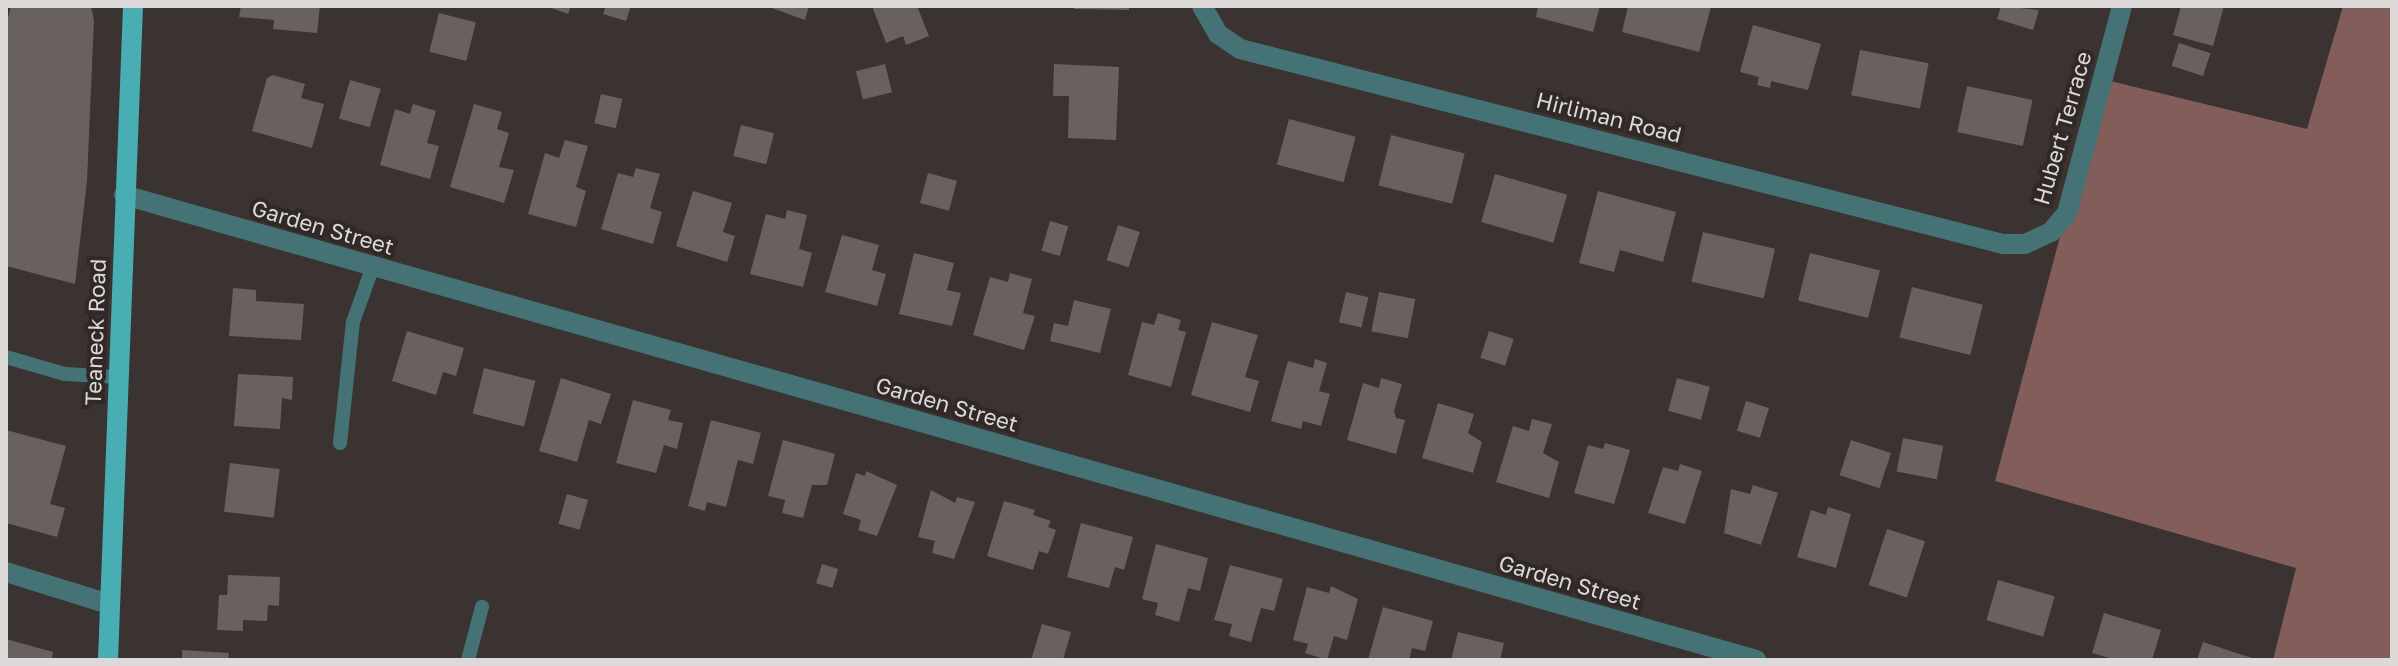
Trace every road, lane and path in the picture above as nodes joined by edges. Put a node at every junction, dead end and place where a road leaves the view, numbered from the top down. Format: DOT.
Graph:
graph roads {
  1 [pos="133,6"];
  2 [pos="1202,6"];
  3 [pos="2122,6"];
  4 [pos="124,195"];
  5 [pos="2025,244"];
  6 [pos="373,266"];
  7 [pos="6,357"];
  8 [pos="117,377"];
  9 [pos="340,443"];
  10 [pos="6,572"];
  11 [pos="109,604"];
  12 [pos="482,607"];
  13 [pos="108,660"];
  14 [pos="468,660"];
  15 [pos="1756,660"];
  1 -- 4 [label="main road, Teaneck Road"];
  2 -- 5 [label="street, Hirliman Road"];
  3 -- 5 [label="street, Hubert Terrace"];
  4 -- 6 [label="street, Garden Street"];
  4 -- 8 [label="main road, Teaneck Road"];
  6 -- 9 [label="lane"];
  6 -- 15 [label="street, Garden Street"];
  7 -- 8 [label="lane"];
  8 -- 11 [label="main road, Teaneck Road"];
  10 -- 11 [label="street"];
  11 -- 13 [label="main road, Teaneck Road"];
  12 -- 14 [label="lane"];
}
